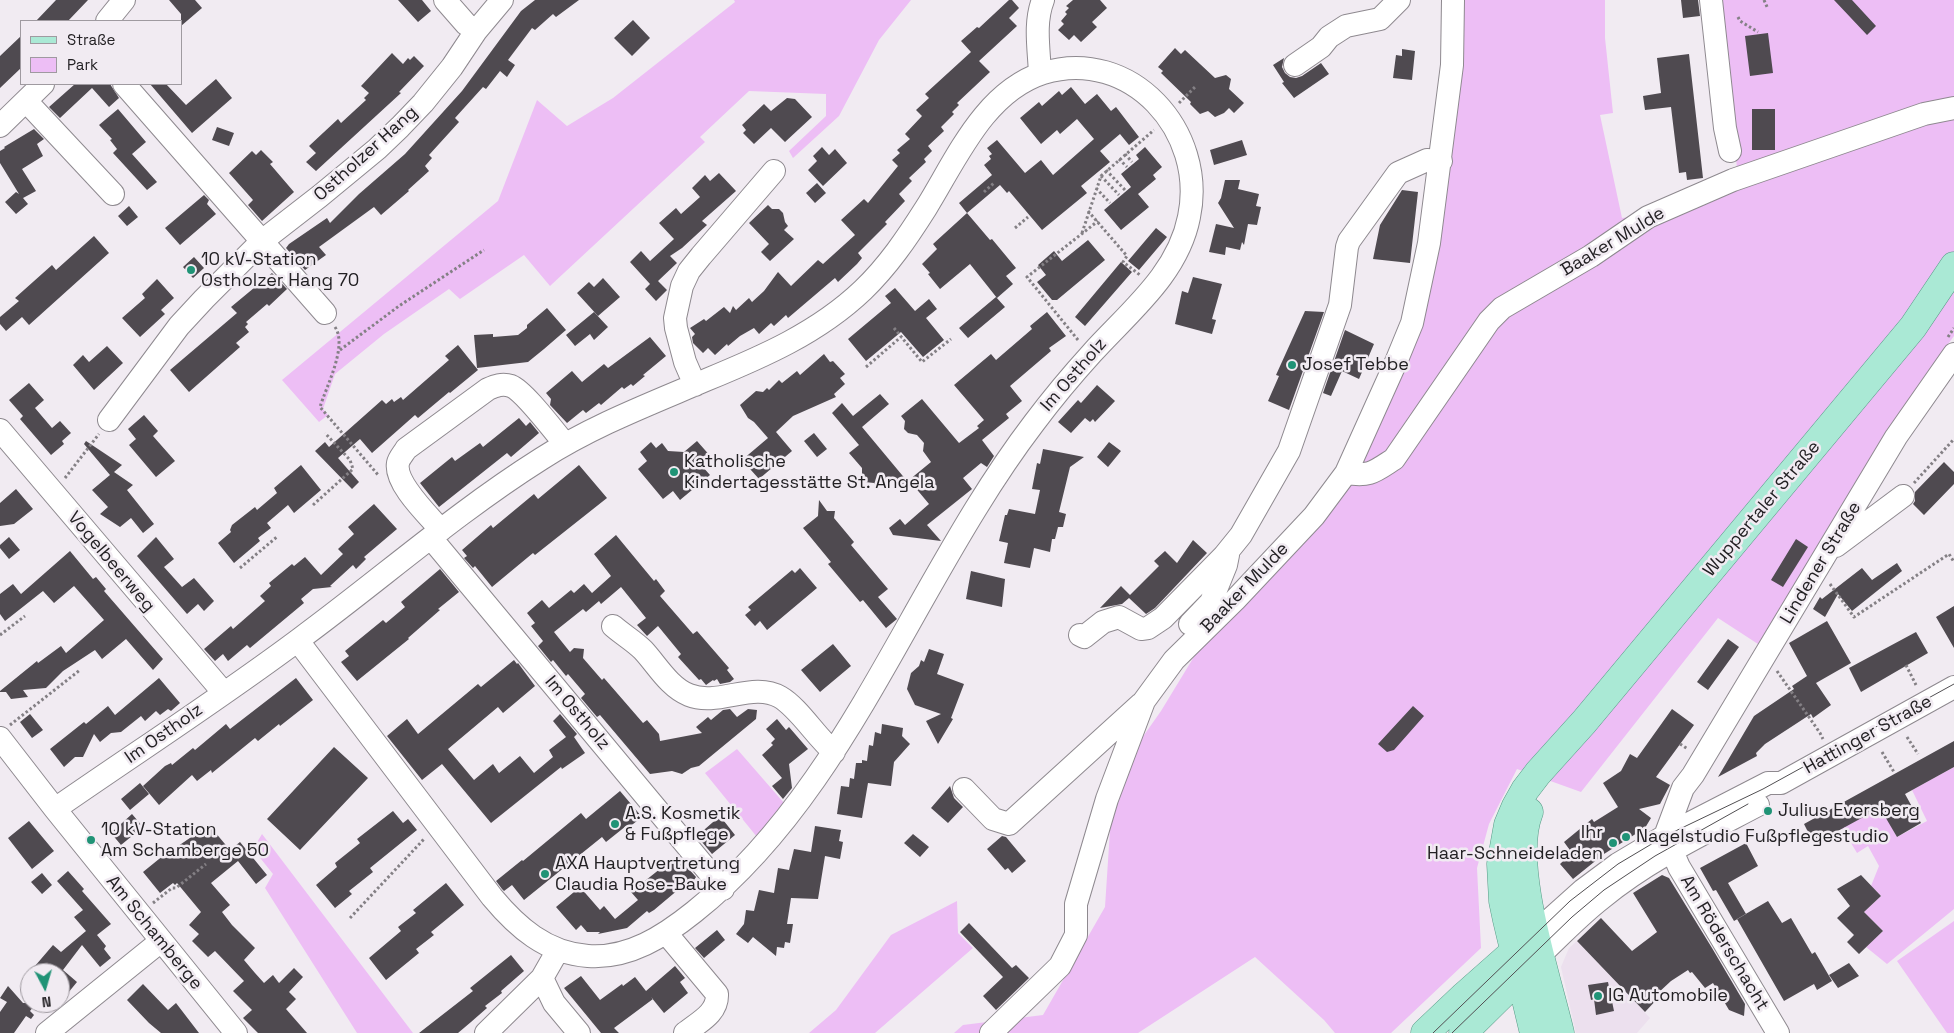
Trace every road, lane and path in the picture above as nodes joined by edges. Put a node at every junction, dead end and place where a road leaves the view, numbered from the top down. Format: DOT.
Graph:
graph roads {
  1 [pos="124,0"];
  2 [pos="446,0"];
  3 [pos="502,0"];
  4 [pos="1043,0"];
  5 [pos="1400,0"];
  6 [pos="1453,0"];
  7 [pos="1711,0"];
  8 [pos="1764,0"];
  9 [pos="1768,9"];
  10 [pos="1738,17"];
  11 [pos="108,20"];
  12 [pos="476,31"];
  13 [pos="1758,32"];
  14 [pos="1296,65"];
  15 [pos="1040,74"];
  16 [pos="42,85"];
  17 [pos="125,85"];
  18 [pos="26,100"];
  19 [pos="1954,108"];
  20 [pos="0,126"];
  21 [pos="1157,128"];
  22 [pos="1730,151"];
  23 [pos="1125,154"];
  24 [pos="1119,159"];
  25 [pos="1441,161"];
  26 [pos="1132,162"];
  27 [pos="1127,167"];
  28 [pos="1106,170"];
  29 [pos="774,171"];
  30 [pos="1100,176"];
  31 [pos="996,182"];
  32 [pos="1096,188"];
  33 [pos="1125,190"];
  34 [pos="984,192"];
  35 [pos="113,194"];
  36 [pos="1119,195"];
  37 [pos="1110,203"];
  38 [pos="1088,211"];
  39 [pos="1028,216"];
  40 [pos="1098,221"];
  41 [pos="1015,228"];
  42 [pos="1082,234"];
  43 [pos="262,241"];
  44 [pos="484,250"];
  45 [pos="1954,266"];
  46 [pos="1154,286"];
  47 [pos="325,313"];
  48 [pos="894,328"];
  49 [pos="1072,332"];
  50 [pos="901,337"];
  51 [pos="950,338"];
  52 [pos="340,351"];
  53 [pos="1954,354"];
  54 [pos="866,366"];
  55 [pos="695,385"];
  56 [pos="109,420"];
  57 [pos="0,430"];
  58 [pos="325,433"];
  59 [pos="1954,439"];
  60 [pos="565,444"];
  61 [pos="1346,473"];
  62 [pos="404,486"];
  63 [pos="52,491"];
  64 [pos="1903,496"];
  65 [pos="313,505"];
  66 [pos="436,534"];
  67 [pos="278,536"];
  68 [pos="1229,549"];
  69 [pos="1827,552"];
  70 [pos="1954,562"];
  71 [pos="240,568"];
  72 [pos="1834,590"];
  73 [pos="25,616"];
  74 [pos="612,626"];
  75 [pos="1080,635"];
  76 [pos="0,636"];
  77 [pos="298,641"];
  78 [pos="1766,654"];
  79 [pos="1174,660"];
  80 [pos="1906,665"];
  81 [pos="80,670"];
  82 [pos="1916,685"];
  83 [pos="1954,688"];
  84 [pos="224,693"];
  85 [pos="1144,701"];
  86 [pos="4,732"];
  87 [pos="1907,737"];
  88 [pos="1823,740"];
  89 [pos="1564,746"];
  90 [pos="834,752"];
  91 [pos="1882,752"];
  92 [pos="1918,754"];
  93 [pos="1894,772"];
  94 [pos="1693,775"];
  95 [pos="1781,783"];
  96 [pos="964,789"];
  97 [pos="1725,805"];
  98 [pos="55,809"];
  99 [pos="438,825"];
  100 [pos="1669,844"];
  101 [pos="206,864"];
  102 [pos="723,889"];
  103 [pos="140,914"];
  104 [pos="350,918"];
  105 [pos="666,933"];
  106 [pos="161,941"];
  107 [pos="1538,944"];
  108 [pos="558,950"];
  109 [pos="1516,964"];
  110 [pos="542,978"];
  111 [pos="1533,1032"];
  112 [pos="47,1033"];
  113 [pos="236,1033"];
  114 [pos="486,1033"];
  115 [pos="579,1033"];
  116 [pos="685,1033"];
  117 [pos="992,1033"];
  118 [pos="1425,1033"];
  119 [pos="1463,1033"];
  120 [pos="1560,1033"];
  121 [pos="1778,1033"];
  1 -- 11 [label="street"];
  2 -- 12 [label="street"];
  3 -- 12 [label="street, Ostholzer Hang"];
  4 -- 15 [label="street"];
  5 -- 14 [label="street"];
  6 -- 25 [label="street, Baaker Mulde"];
  7 -- 22 [label="street"];
  8 -- 9 [label="path"];
  10 -- 13 [label="path"];
  12 -- 43 [label="street, Ostholzer Hang"];
  15 -- 46 [label="street, Im Ostholz"];
  15 -- 55 [label="street, Im Ostholz"];
  16 -- 18 [label="street"];
  17 -- 43 [label="street"];
  18 -- 20 [label="street"];
  18 -- 35 [label="street"];
  19 -- 61 [label="street, Baaker Mulde"];
  21 -- 23 [label="path"];
  23 -- 24 [label="path"];
  23 -- 26 [label="path"];
  24 -- 27 [label="path"];
  24 -- 28 [label="path"];
  25 -- 61 [label="street, Baaker Mulde"];
  25 -- 68 [label="street"];
  28 -- 30 [label="path"];
  28 -- 33 [label="path"];
  29 -- 55 [label="street"];
  30 -- 32 [label="path"];
  30 -- 36 [label="path"];
  31 -- 34 [label="path"];
  32 -- 37 [label="path"];
  32 -- 38 [label="path"];
  38 -- 40 [label="path"];
  38 -- 42 [label="path"];
  39 -- 41 [label="path"];
  40 -- 42 [label="path"];
  40 -- 46 [label="path"];
  42 -- 49 [label="path"];
  43 -- 47 [label="street"];
  43 -- 56 [label="street, Ostholzer Hang"];
  44 -- 52 [label="path"];
  45 -- 89 [label="main road, Wuppertaler Straße"];
  46 -- 90 [label="street, Im Ostholz"];
  47 -- 52 [label="path"];
  48 -- 50 [label="path"];
  50 -- 51 [label="path"];
  50 -- 54 [label="path"];
  52 -- 62 [label="path"];
  53 -- 69 [label="street, Lindener Straße"];
  55 -- 60 [label="street, Im Ostholz"];
  56 -- 63 [label="path"];
  57 -- 63 [label="street, Vogelbeerweg"];
  58 -- 65 [label="path"];
  59 -- 64 [label="path"];
  60 -- 62 [label="street, Im Ostholz"];
  60 -- 66 [label="street, Im Ostholz"];
  61 -- 79 [label="street, Baaker Mulde"];
  62 -- 66 [label="street, Im Ostholz"];
  63 -- 84 [label="street, Vogelbeerweg"];
  64 -- 69 [label="street"];
  66 -- 77 [label="street, Im Ostholz"];
  66 -- 102 [label="street, Im Ostholz"];
  67 -- 71 [label="path"];
  68 -- 75 [label="street"];
  68 -- 79 [label="street"];
  69 -- 78 [label="street, Lindener Straße"];
  70 -- 72 [label="path"];
  73 -- 76 [label="path"];
  74 -- 90 [label="street"];
  77 -- 84 [label="street, Im Ostholz"];
  77 -- 99 [label="street, Im Ostholz"];
  78 -- 88 [label="path"];
  78 -- 94 [label="street, Lindener Straße"];
  79 -- 85 [label="street, Baaker Mulde"];
  80 -- 82 [label="path"];
  81 -- 86 [label="path"];
  83 -- 95 [label="street, Hattinger Straße"];
  84 -- 98 [label="street, Im Ostholz"];
  85 -- 96 [label="street, Baaker Mulde"];
  85 -- 117 [label="street, Baaker Mulde"];
  86 -- 98 [label="street, Am Schamberge"];
  87 -- 92 [label="path"];
  89 -- 107 [label="main road, Wuppertaler Straße"];
  89 -- 109 [label="main road, Wuppertaler Straße"];
  90 -- 102 [label="street, Im Ostholz"];
  91 -- 93 [label="path"];
  94 -- 97 [label="street"];
  94 -- 100 [label="street, Lindener Straße"];
  95 -- 97 [label="street, Hattinger Straße"];
  95 -- 100 [label="street, Hattinger Straße"];
  97 -- 100 [label="street, Hattinger Straße"];
  98 -- 103 [label="street, Am Schamberge"];
  99 -- 104 [label="path"];
  99 -- 108 [label="street, Im Ostholz"];
  100 -- 107 [label="street, Hattinger Straße"];
  100 -- 121 [label="street, Am Röderschacht"];
  101 -- 103 [label="path"];
  102 -- 105 [label="street, Im Ostholz"];
  103 -- 106 [label="street, Am Schamberge"];
  105 -- 108 [label="street, Im Ostholz"];
  105 -- 116 [label="street"];
  106 -- 112 [label="street"];
  106 -- 113 [label="street, Am Schamberge"];
  107 -- 109 [label="main road, Hattinger Straße"];
  107 -- 120 [label="main road"];
  108 -- 110 [label="street"];
  109 -- 111 [label="main road, Wuppertaler Straße"];
  109 -- 118 [label="main road, Hattinger Straße"];
  109 -- 119 [label="main road, Hattinger Straße"];
  110 -- 114 [label="street"];
  110 -- 115 [label="street"];
  111 -- 119 [label="main road, Hattinger Straße"];
}
